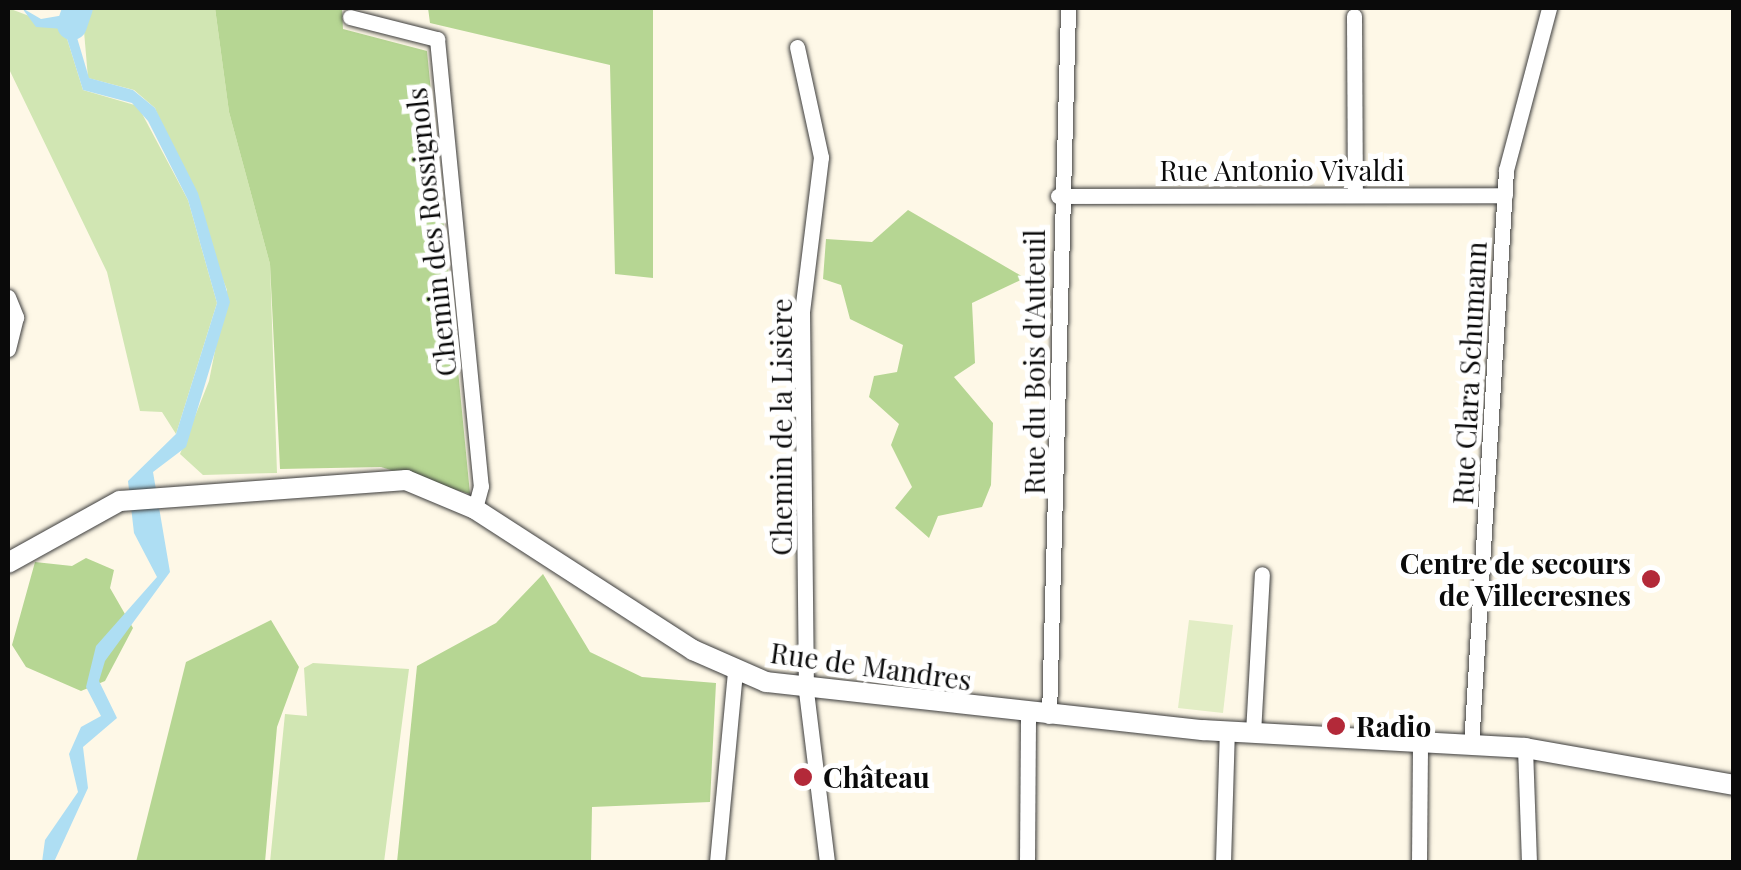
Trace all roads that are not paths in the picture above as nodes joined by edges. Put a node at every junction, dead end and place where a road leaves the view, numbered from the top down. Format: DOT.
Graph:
graph roads {
  1 [pos="1068,8"];
  2 [pos="1549,8"];
  3 [pos="350,16"];
  4 [pos="1354,16"];
  5 [pos="797,47"];
  6 [pos="1505,195"];
  7 [pos="1058,196"];
  8 [pos="1355,196"];
  9 [pos="8,297"];
  10 [pos="8,349"];
  11 [pos="475,509"];
  12 [pos="8,563"];
  13 [pos="1262,574"];
  14 [pos="735,671"];
  15 [pos="806,691"];
  16 [pos="1039,715"];
  17 [pos="1227,731"];
  18 [pos="1253,733"];
  19 [pos="1420,745"];
  20 [pos="1470,746"];
  21 [pos="1525,748"];
  22 [pos="1734,785"];
  23 [pos="717,862"];
  24 [pos="827,862"];
  25 [pos="1027,862"];
  26 [pos="1224,862"];
  27 [pos="1419,862"];
  28 [pos="1529,862"];
  1 -- 7 [label="street, Rue du Bois d'Auteuil"];
  2 -- 6 [label="street, Rue Clara Schumann"];
  3 -- 11 [label="street, Chemin des Rossignols"];
  4 -- 8 [label="street"];
  5 -- 15 [label="street, Chemin de la Lisière"];
  6 -- 8 [label="street, Rue Antonio Vivaldi"];
  6 -- 20 [label="street, Rue Clara Schumann"];
  7 -- 8 [label="street, Rue Antonio Vivaldi"];
  7 -- 16 [label="street, Rue du Bois d'Auteuil"];
  9 -- 10 [label="street"];
  11 -- 12 [label="street, Rue de Mandres"];
  11 -- 14 [label="street, Rue de Mandres"];
  13 -- 18 [label="street"];
  14 -- 15 [label="street, Rue de Mandres"];
  14 -- 23 [label="street"];
  15 -- 16 [label="street, Rue de Mandres"];
  15 -- 24 [label="street, Chemin de la Lisière"];
  16 -- 17 [label="street, Rue de Mandres"];
  16 -- 25 [label="street, Rue du Bois d'Auteuil"];
  17 -- 18 [label="street, Rue de Mandres"];
  17 -- 26 [label="street"];
  18 -- 19 [label="street, Rue de Mandres"];
  19 -- 20 [label="street, Rue de Mandres"];
  19 -- 27 [label="street"];
  20 -- 21 [label="street, Rue de Mandres"];
  21 -- 22 [label="street, Rue de Mandres"];
  21 -- 28 [label="street"];
}
